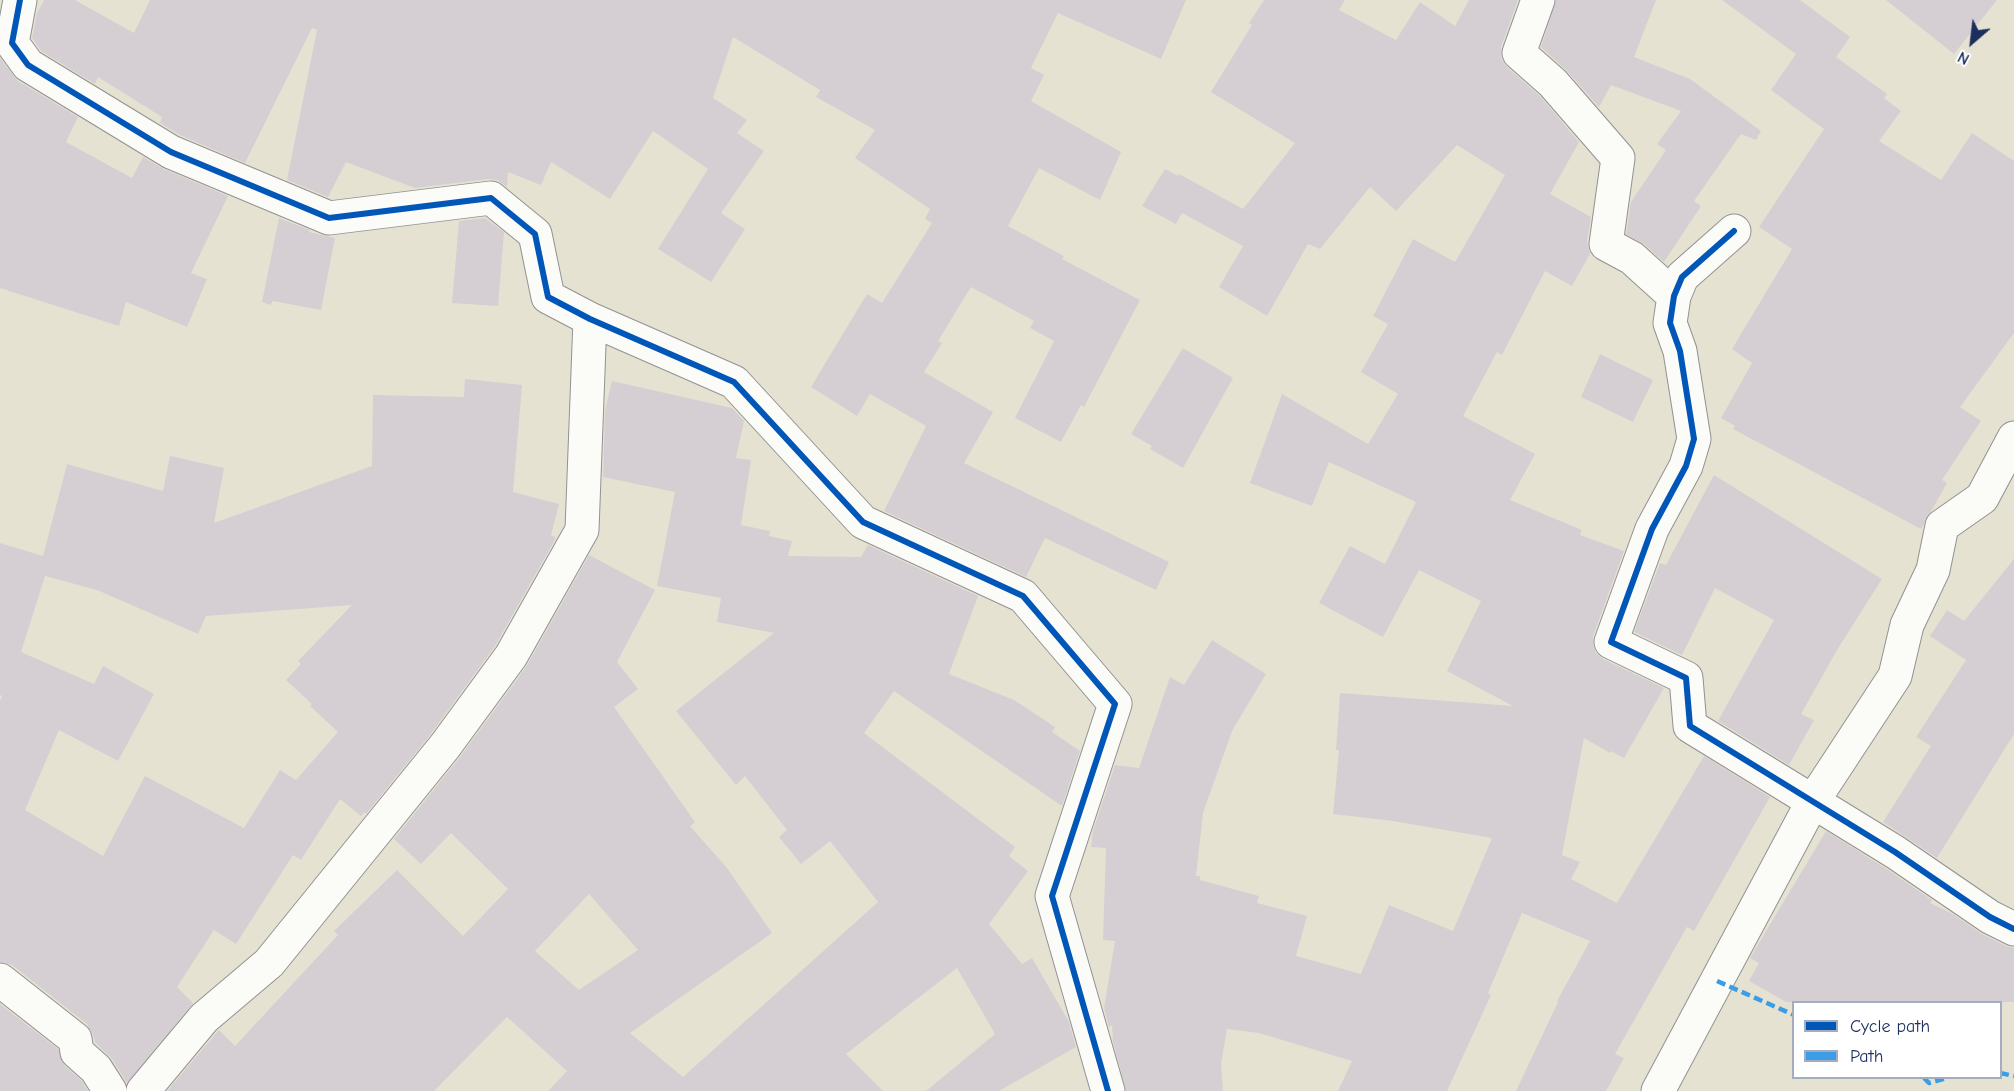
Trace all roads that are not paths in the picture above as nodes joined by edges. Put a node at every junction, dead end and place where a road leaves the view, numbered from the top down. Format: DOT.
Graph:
graph roads {
  1 [pos="20,0"];
  2 [pos="1538,0"];
  3 [pos="1734,231"];
  4 [pos="1674,296"];
  5 [pos="590,318"];
  6 [pos="2014,438"];
  7 [pos="1813,801"];
  8 [pos="2014,929"];
  9 [pos="0,980"];
  10 [pos="110,1091"];
  11 [pos="143,1091"];
  12 [pos="1108,1091"];
  13 [pos="1658,1091"];
  1 -- 5 [label="street"];
  2 -- 4 [label="street"];
  3 -- 4 [label="street"];
  4 -- 7 [label="street"];
  5 -- 11 [label="street"];
  5 -- 12 [label="street"];
  6 -- 7 [label="street"];
  7 -- 8 [label="street"];
  7 -- 13 [label="street"];
  9 -- 10 [label="street"];
}
